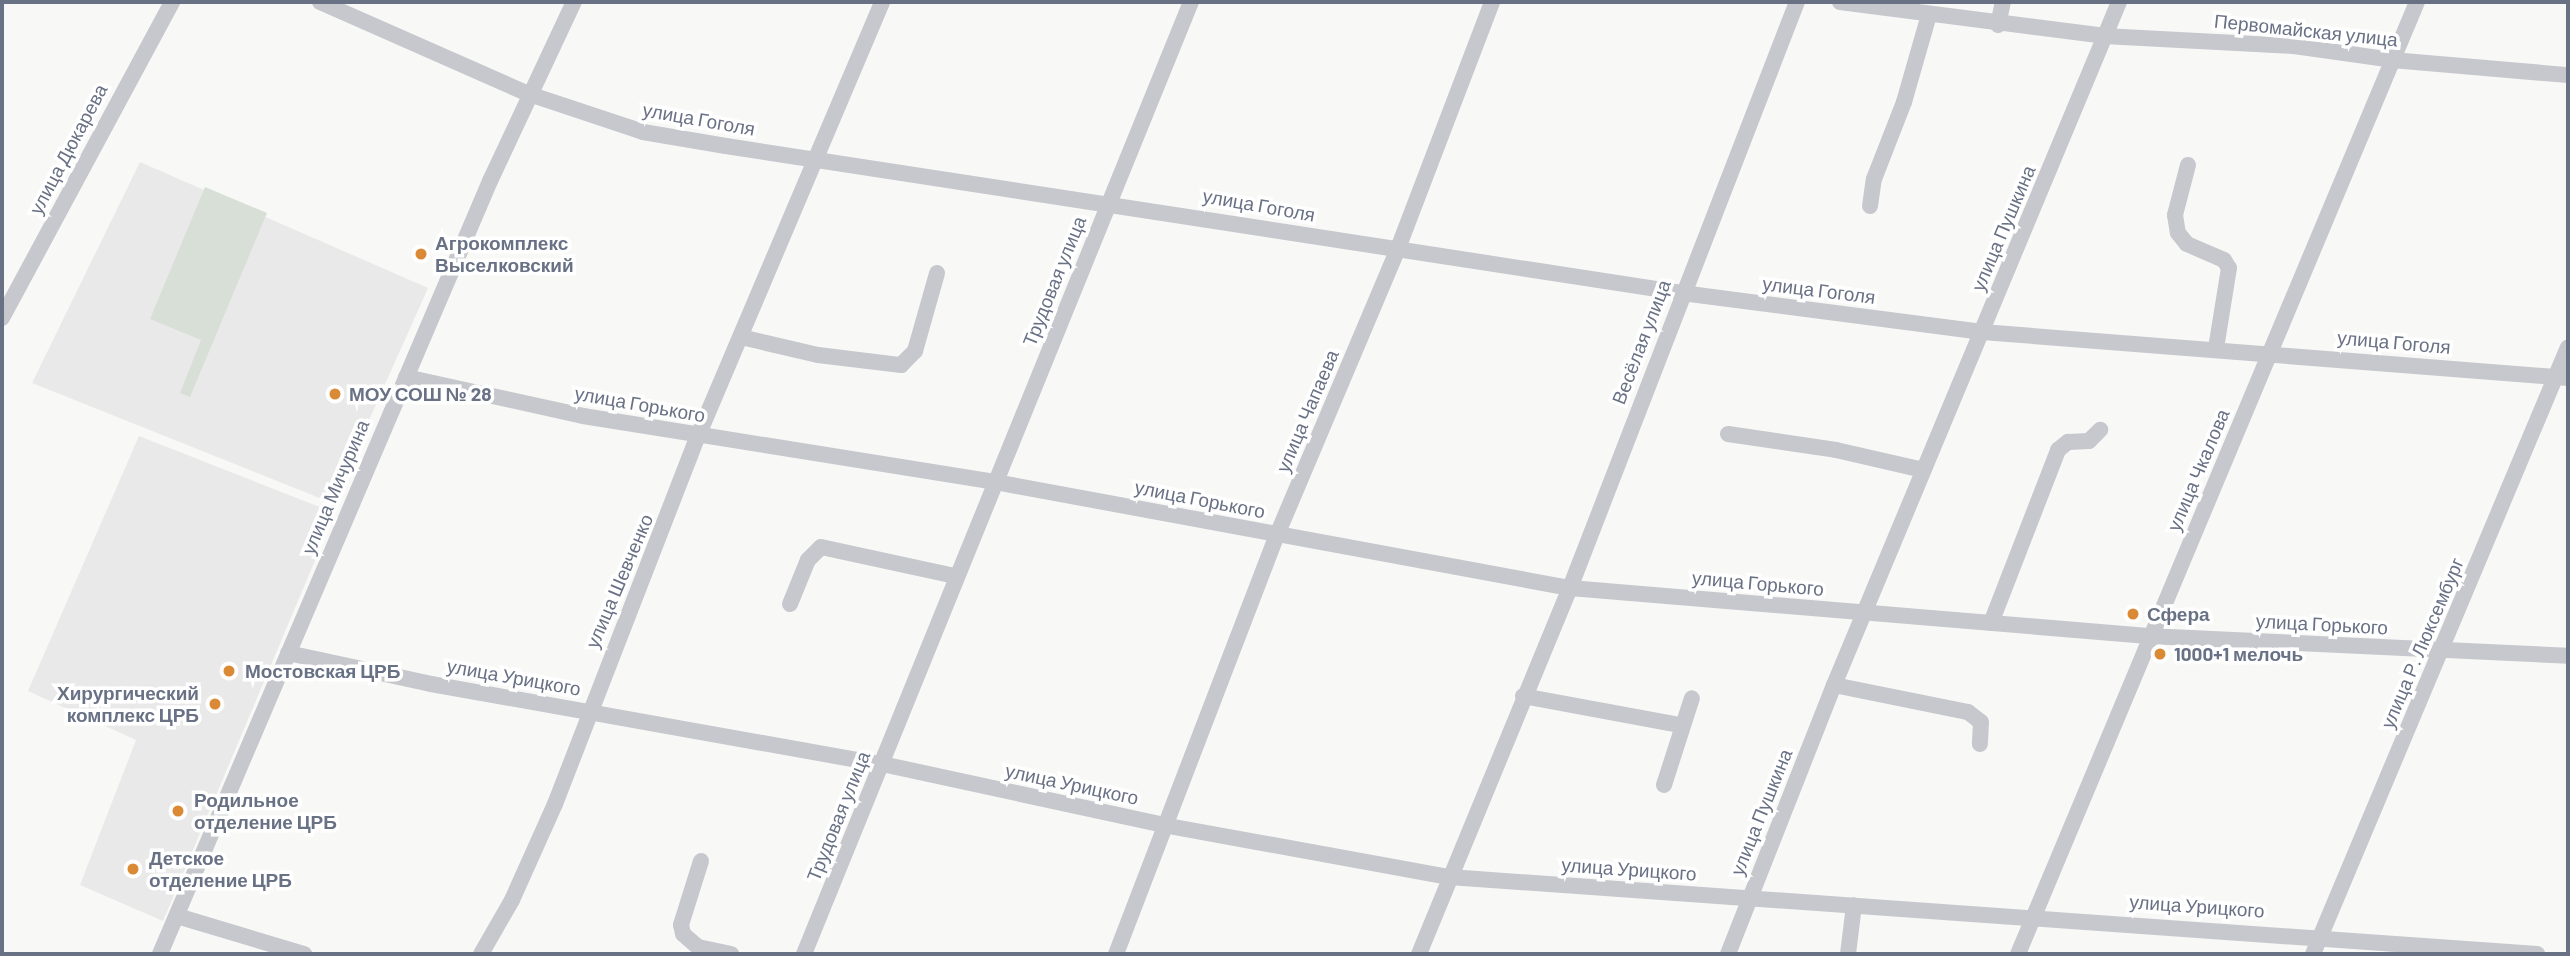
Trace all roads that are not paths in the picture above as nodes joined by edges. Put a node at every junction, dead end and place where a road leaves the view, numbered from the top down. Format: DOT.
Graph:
graph roads {
  1 [pos="172,2"];
  2 [pos="320,2"];
  3 [pos="575,2"];
  4 [pos="881,2"];
  5 [pos="1191,2"];
  6 [pos="1492,2"];
  7 [pos="1797,2"];
  8 [pos="1840,2"];
  9 [pos="2003,2"];
  10 [pos="2119,2"];
  11 [pos="2417,2"];
  12 [pos="1929,15"];
  13 [pos="1998,25"];
  14 [pos="2104,36"];
  15 [pos="2392,60"];
  16 [pos="2568,75"];
  17 [pos="529,94"];
  18 [pos="820,158"];
  19 [pos="2188,164"];
  20 [pos="1107,206"];
  21 [pos="1870,206"];
  22 [pos="1396,251"];
  23 [pos="937,273"];
  24 [pos="1682,293"];
  25 [pos="2,318"];
  26 [pos="1982,332"];
  27 [pos="741,337"];
  28 [pos="2568,347"];
  29 [pos="2216,348"];
  30 [pos="2270,352"];
  31 [pos="406,377"];
  32 [pos="2562,378"];
  33 [pos="2100,430"];
  34 [pos="1728,434"];
  35 [pos="698,436"];
  36 [pos="1923,470"];
  37 [pos="995,482"];
  38 [pos="1278,535"];
  39 [pos="955,576"];
  40 [pos="1570,588"];
  41 [pos="790,604"];
  42 [pos="1863,614"];
  43 [pos="1991,623"];
  44 [pos="2148,636"];
  45 [pos="2441,651"];
  46 [pos="288,653"];
  47 [pos="2568,656"];
  48 [pos="1834,685"];
  49 [pos="1523,696"];
  50 [pos="1692,698"];
  51 [pos="587,711"];
  52 [pos="1680,725"];
  53 [pos="1980,744"];
  54 [pos="881,764"];
  55 [pos="1664,785"];
  56 [pos="1163,825"];
  57 [pos="701,862"];
  58 [pos="1448,877"];
  59 [pos="1749,899"];
  60 [pos="1854,905"];
  61 [pos="177,916"];
  62 [pos="2032,916"];
  63 [pos="2320,935"];
  64 [pos="160,954"];
  65 [pos="304,954"];
  66 [pos="481,954"];
  67 [pos="731,954"];
  68 [pos="804,954"];
  69 [pos="1116,954"];
  70 [pos="1419,954"];
  71 [pos="1728,954"];
  72 [pos="1847,954"];
  73 [pos="2018,954"];
  74 [pos="2312,954"];
  75 [pos="2537,954"];
  1 -- 25 [label="street, улица Дюкарева"];
  2 -- 17 [label="street, улица Гоголя"];
  3 -- 17 [label="street, улица Мичурина"];
  4 -- 18 [label="street, улица Шевченко"];
  5 -- 20 [label="street, Трудовая улица"];
  6 -- 22 [label="street, улица Чапаева"];
  7 -- 24 [label="street, Весёлая улица"];
  8 -- 12 [label="street, Первомайская улица"];
  9 -- 13 [label="street"];
  10 -- 14 [label="street, улица Пушкина"];
  11 -- 15 [label="street, улица Чкалова"];
  12 -- 13 [label="street, Первомайская улица"];
  12 -- 21 [label="street"];
  13 -- 14 [label="street, Первомайская улица"];
  14 -- 15 [label="street, Первомайская улица"];
  14 -- 26 [label="street, улица Пушкина"];
  15 -- 16 [label="street, Первомайская улица"];
  15 -- 30 [label="street, улица Чкалова"];
  17 -- 18 [label="street, улица Гоголя"];
  17 -- 31 [label="street, улица Мичурина"];
  18 -- 20 [label="street, улица Гоголя"];
  18 -- 27 [label="street, улица Шевченко"];
  19 -- 29 [label="street"];
  20 -- 22 [label="street, улица Гоголя"];
  20 -- 37 [label="street, Трудовая улица"];
  22 -- 24 [label="street, улица Гоголя"];
  22 -- 38 [label="street, улица Чапаева"];
  23 -- 27 [label="street"];
  24 -- 26 [label="street, улица Гоголя"];
  24 -- 40 [label="street, Весёлая улица"];
  26 -- 29 [label="street, улица Гоголя"];
  26 -- 36 [label="street, улица Пушкина"];
  27 -- 35 [label="street, улица Шевченко"];
  28 -- 32 [label="street, улица Р. Люксембург"];
  29 -- 30 [label="street, улица Гоголя"];
  30 -- 32 [label="street, улица Гоголя"];
  30 -- 44 [label="street, улица Чкалова"];
  31 -- 35 [label="street, улица Горького"];
  31 -- 46 [label="street, улица Мичурина"];
  32 -- 45 [label="street, улица Р. Люксембург"];
  33 -- 43 [label="street"];
  34 -- 36 [label="street"];
  35 -- 37 [label="street, улица Горького"];
  35 -- 51 [label="street, улица Шевченко"];
  36 -- 42 [label="street, улица Пушкина"];
  37 -- 38 [label="street, улица Горького"];
  37 -- 39 [label="street, Трудовая улица"];
  38 -- 40 [label="street, улица Горького"];
  38 -- 56 [label="street, улица Чапаева"];
  39 -- 41 [label="street"];
  39 -- 54 [label="street, Трудовая улица"];
  40 -- 42 [label="street, улица Горького"];
  40 -- 49 [label="street, Весёлая улица"];
  42 -- 43 [label="street, улица Горького"];
  42 -- 48 [label="street, улица Пушкина"];
  43 -- 44 [label="street, улица Горького"];
  44 -- 45 [label="street, улица Горького"];
  44 -- 62 [label="street, улица Чкалова"];
  45 -- 47 [label="street, улица Горького"];
  45 -- 63 [label="street, улица Р. Люксембург"];
  46 -- 51 [label="street, улица Урицкого"];
  46 -- 61 [label="street, улица Мичурина"];
  48 -- 53 [label="street"];
  48 -- 59 [label="street, улица Пушкина"];
  49 -- 52 [label="street"];
  49 -- 58 [label="street, Весёлая улица"];
  50 -- 52 [label="street"];
  51 -- 54 [label="street, улица Урицкого"];
  51 -- 66 [label="street, улица Шевченко"];
  52 -- 55 [label="street"];
  54 -- 56 [label="street, улица Урицкого"];
  54 -- 68 [label="street, Трудовая улица"];
  56 -- 58 [label="street, улица Урицкого"];
  56 -- 69 [label="street, улица Чапаева"];
  57 -- 67 [label="street"];
  58 -- 59 [label="street, улица Урицкого"];
  58 -- 70 [label="street, Весёлая улица"];
  59 -- 60 [label="street, улица Урицкого"];
  59 -- 71 [label="street, улица Пушкина"];
  60 -- 62 [label="street, улица Урицкого"];
  60 -- 72 [label="street"];
  61 -- 64 [label="street, улица Мичурина"];
  61 -- 65 [label="street"];
  62 -- 63 [label="street, улица Урицкого"];
  62 -- 73 [label="street, улица Чкалова"];
  63 -- 74 [label="street, улица Р. Люксембург"];
  63 -- 75 [label="street, улица Урицкого"];
}
